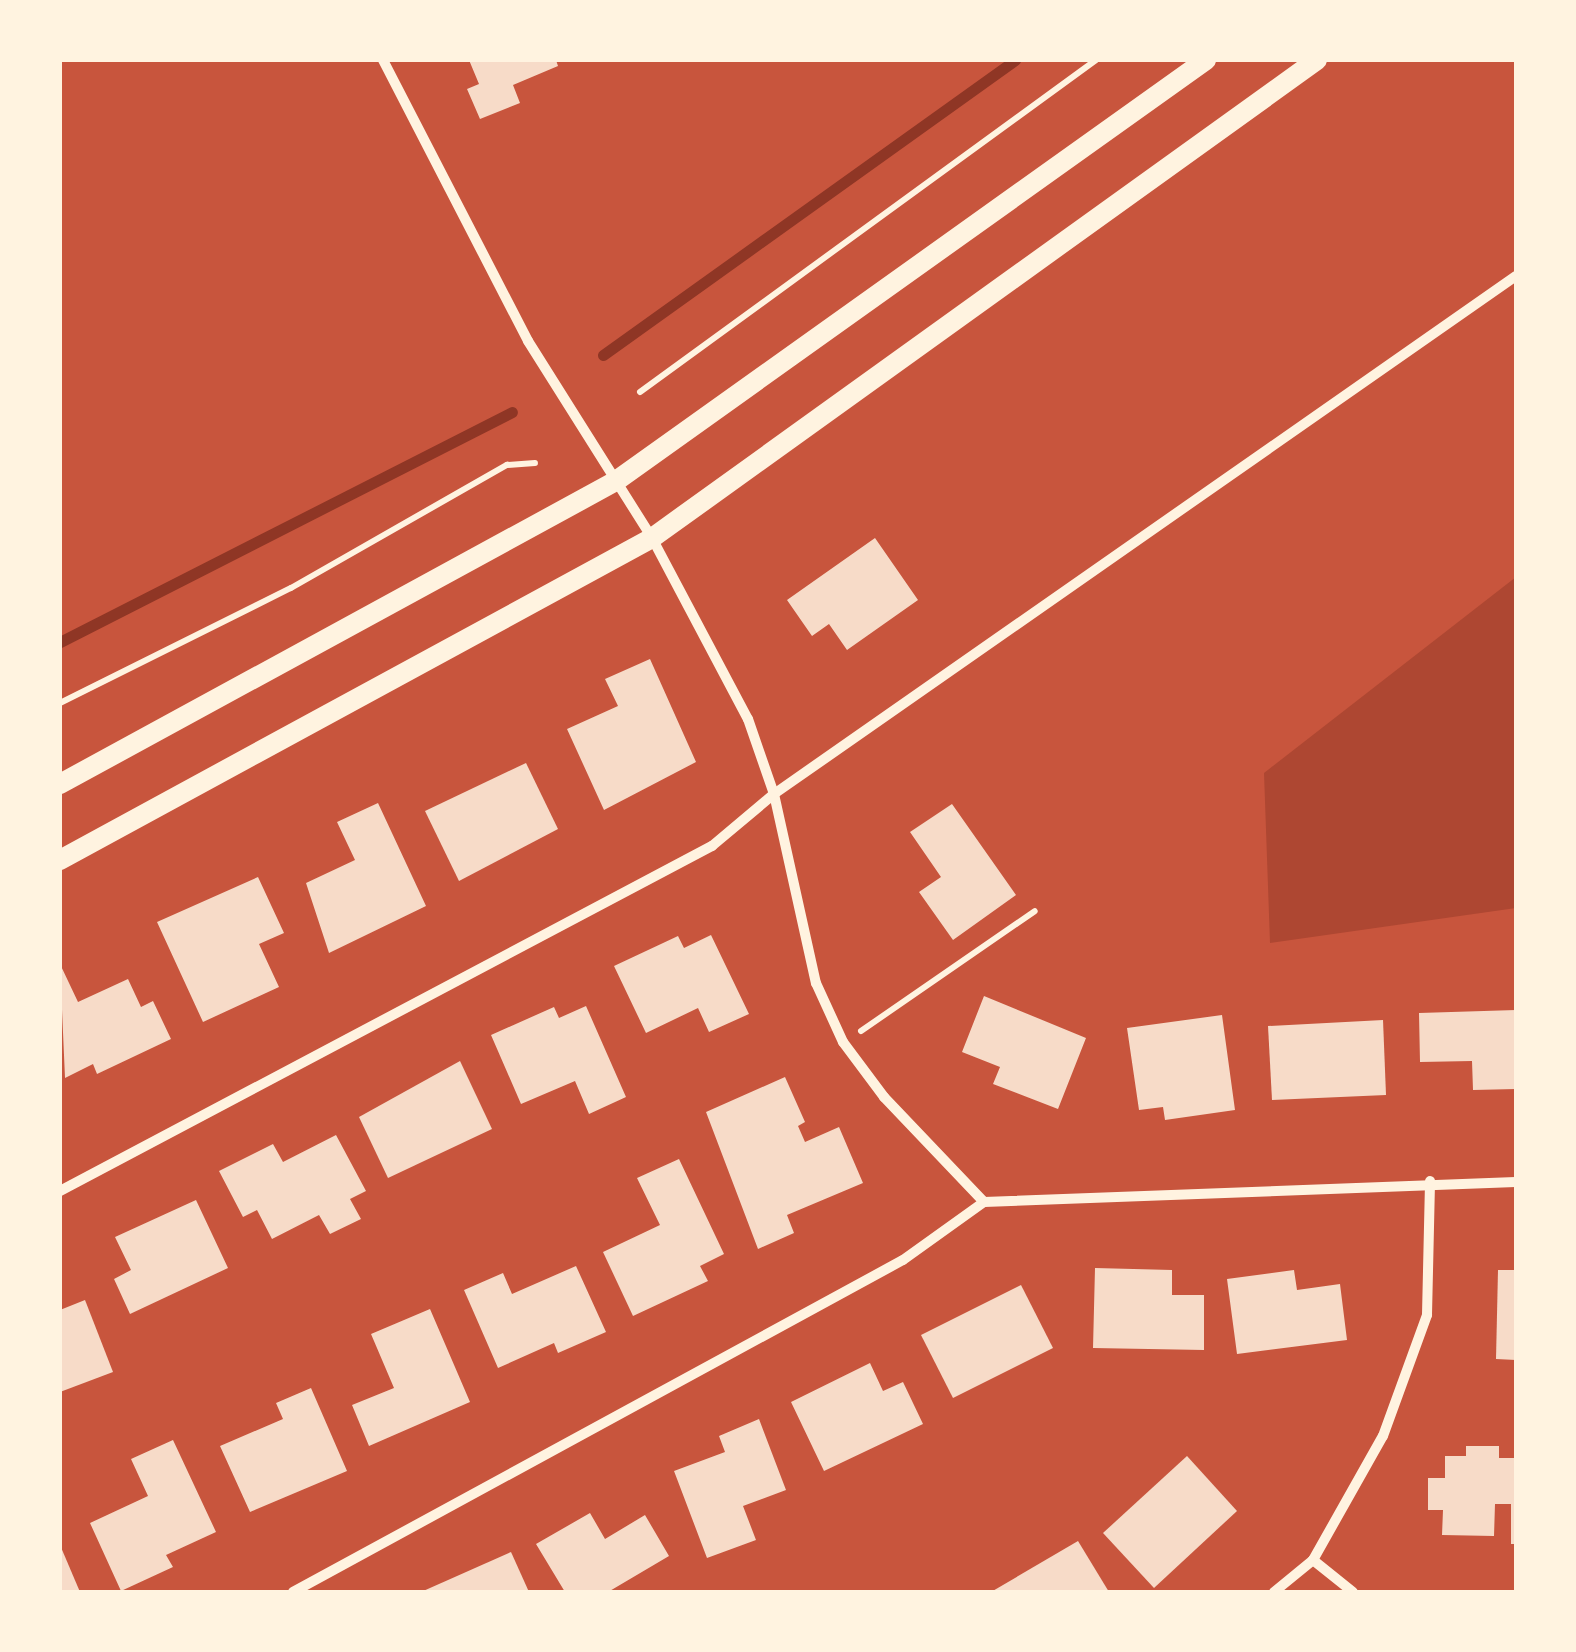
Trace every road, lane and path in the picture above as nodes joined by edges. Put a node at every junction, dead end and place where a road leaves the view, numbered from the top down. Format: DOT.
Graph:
graph roads {
  1 [pos="383,60"];
  2 [pos="1096,60"];
  3 [pos="1206,60"];
  4 [pos="1317,60"];
  5 [pos="1516,276"];
  6 [pos="640,392"];
  7 [pos="534,463"];
  8 [pos="616,481"];
  9 [pos="652,538"];
  10 [pos="60,703"];
  11 [pos="60,784"];
  12 [pos="774,794"];
  13 [pos="60,860"];
  14 [pos="1035,911"];
  15 [pos="843,1042"];
  16 [pos="1430,1181"];
  17 [pos="1516,1182"];
  18 [pos="60,1191"];
  19 [pos="984,1202"];
  20 [pos="1313,1560"];
  21 [pos="293,1592"];
  22 [pos="1274,1592"];
  23 [pos="1353,1592"];
  1 -- 8 [label="street"];
  2 -- 6 [label="path"];
  3 -- 8 [label="main road"];
  4 -- 9 [label="main road"];
  5 -- 12 [label="street"];
  7 -- 10 [label="path"];
  8 -- 9 [label="street"];
  8 -- 11 [label="main road"];
  9 -- 12 [label="street"];
  9 -- 13 [label="main road"];
  12 -- 15 [label="street"];
  12 -- 18 [label="street"];
  14 -- 15 [label="path"];
  15 -- 19 [label="street"];
  16 -- 17 [label="street"];
  16 -- 19 [label="street"];
  16 -- 20 [label="street"];
  19 -- 21 [label="street"];
  20 -- 22 [label="street"];
  20 -- 23 [label="street"];
}
